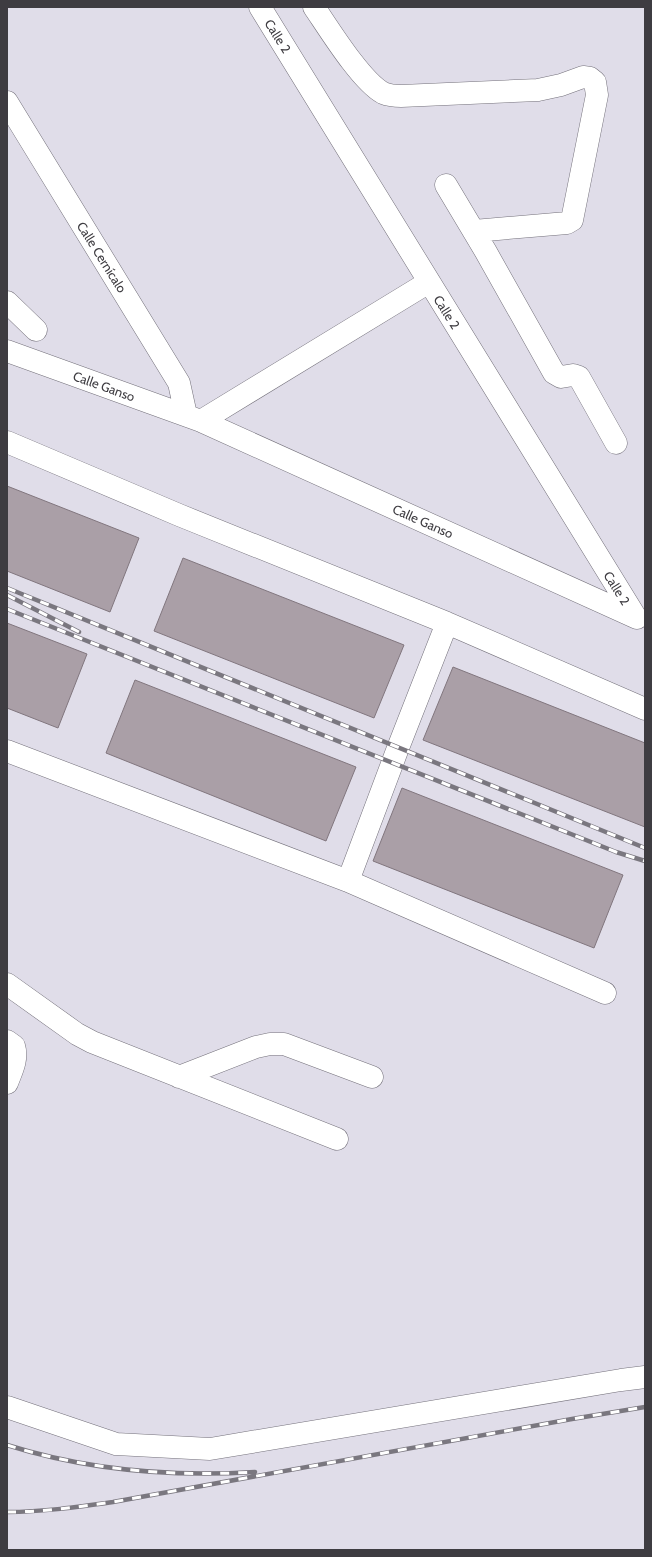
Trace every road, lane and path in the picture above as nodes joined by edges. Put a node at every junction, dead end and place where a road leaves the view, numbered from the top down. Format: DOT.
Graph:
graph roads {
  1 [pos="260,7"];
  2 [pos="314,7"];
  3 [pos="7,102"];
  4 [pos="446,185"];
  5 [pos="474,231"];
  6 [pos="429,282"];
  7 [pos="7,302"];
  8 [pos="36,330"];
  9 [pos="7,351"];
  10 [pos="193,418"];
  11 [pos="7,442"];
  12 [pos="616,443"];
  13 [pos="640,619"];
  14 [pos="447,624"];
  15 [pos="645,709"];
  16 [pos="7,751"];
  17 [pos="348,881"];
  18 [pos="7,984"];
  19 [pos="605,993"];
  20 [pos="7,1041"];
  21 [pos="179,1076"];
  22 [pos="372,1077"];
  23 [pos="7,1083"];
  24 [pos="337,1139"];
  25 [pos="645,1377"];
  26 [pos="7,1407"];
  1 -- 6 [label="street, Calle 2"];
  2 -- 5 [label="street"];
  3 -- 10 [label="street, Calle Cernícalo"];
  4 -- 5 [label="street"];
  5 -- 12 [label="street"];
  6 -- 10 [label="street"];
  6 -- 13 [label="street, Calle 2"];
  7 -- 8 [label="street"];
  9 -- 10 [label="street, Calle Ganso"];
  10 -- 13 [label="street, Calle Ganso"];
  11 -- 14 [label="street"];
  14 -- 15 [label="street"];
  14 -- 17 [label="street"];
  16 -- 17 [label="street"];
  17 -- 19 [label="street"];
  18 -- 21 [label="street"];
  20 -- 23 [label="street"];
  21 -- 22 [label="street"];
  21 -- 24 [label="street"];
  25 -- 26 [label="street"];
}
